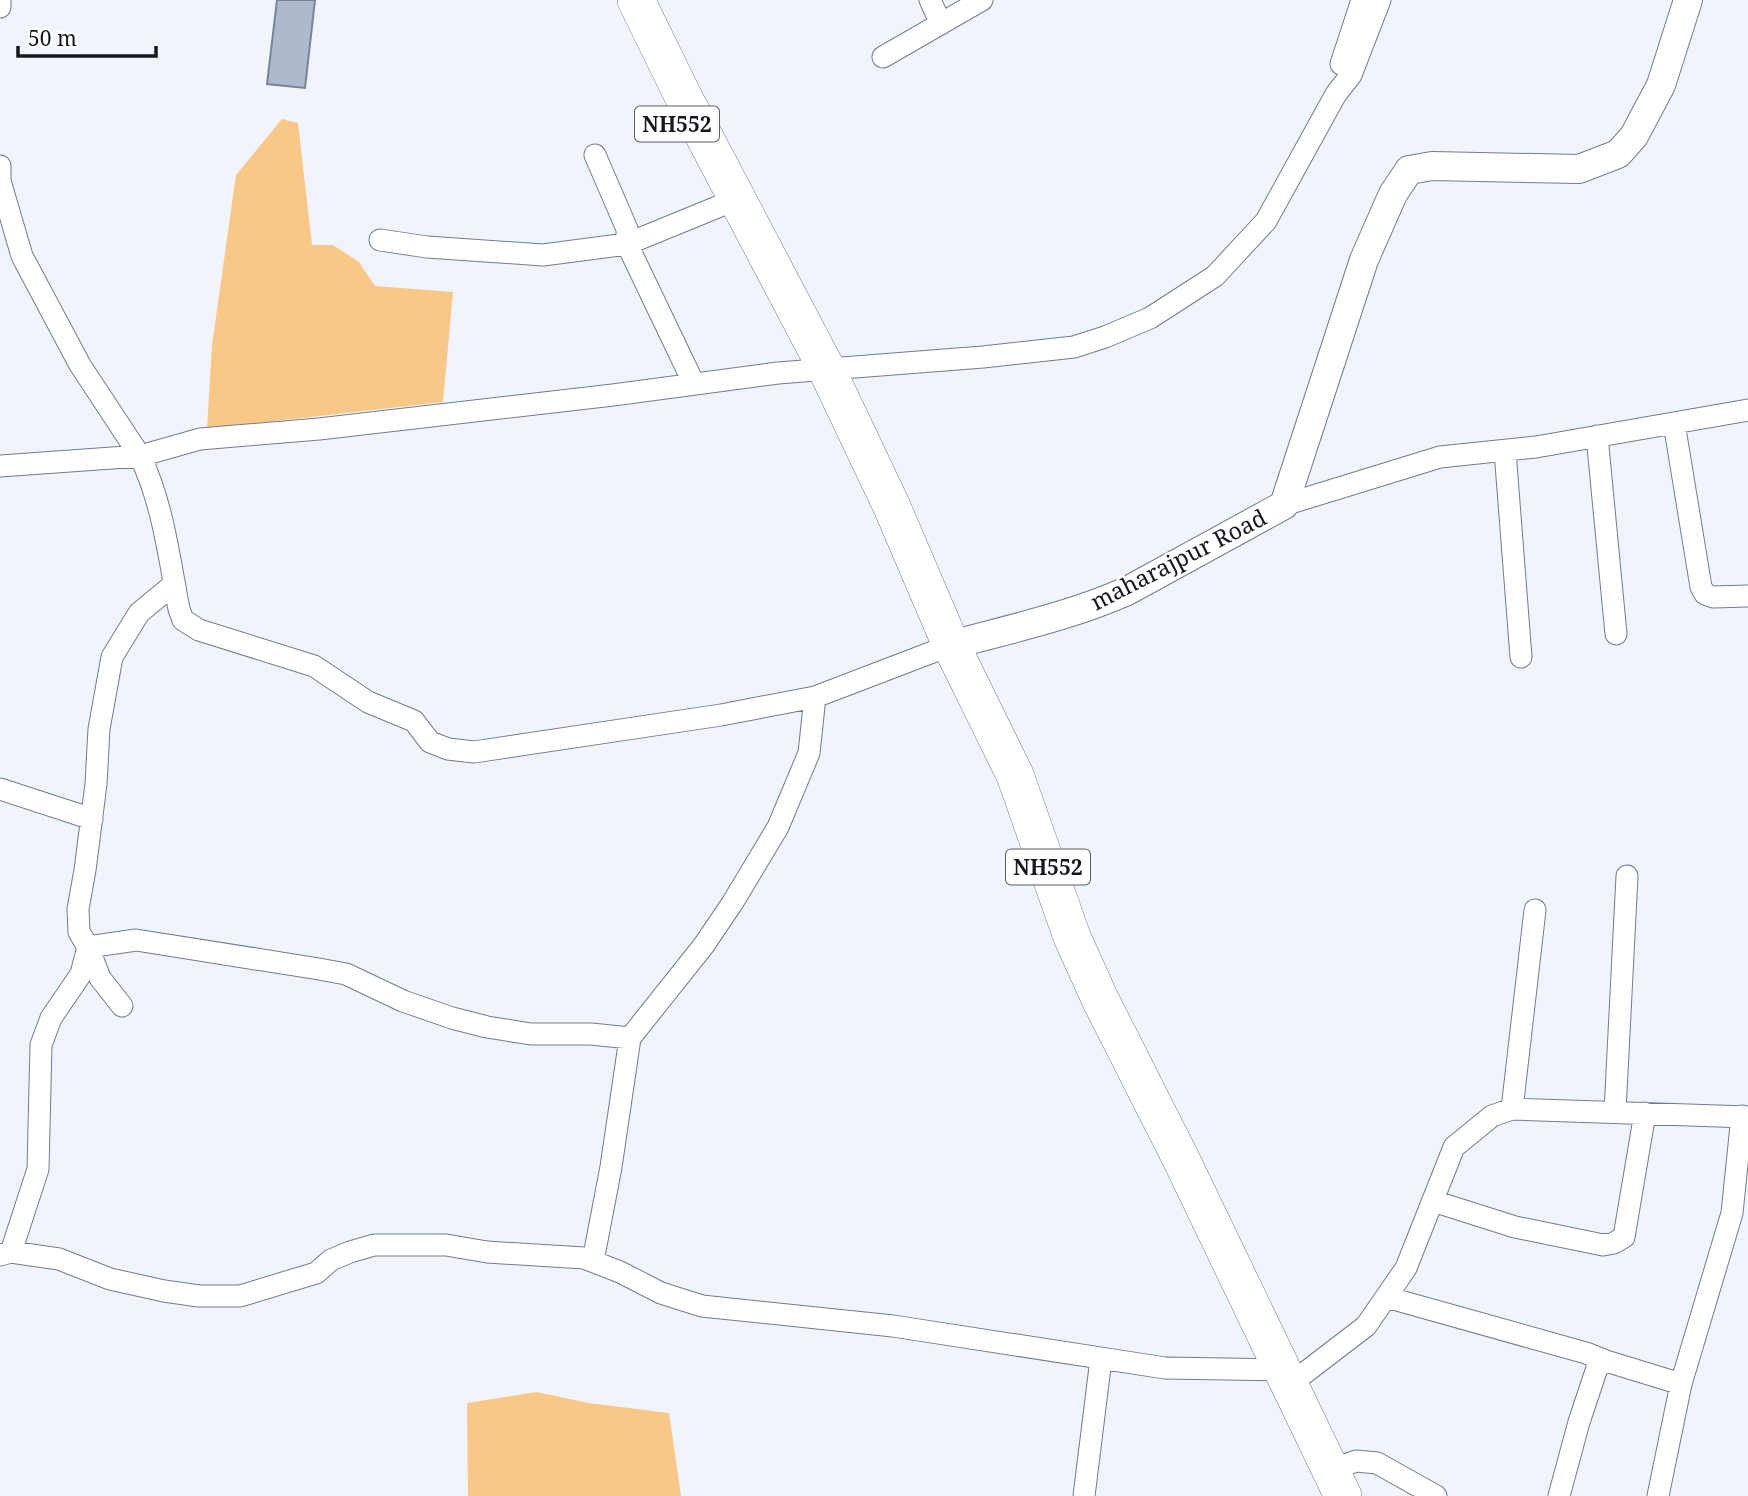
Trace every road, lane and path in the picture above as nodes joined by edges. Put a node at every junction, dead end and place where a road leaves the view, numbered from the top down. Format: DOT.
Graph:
graph roads {
  1 [pos="0,0"];
  2 [pos="617,0"];
  3 [pos="636,0"];
  4 [pos="930,0"];
  5 [pos="982,0"];
  6 [pos="1362,0"];
  7 [pos="1380,0"];
  8 [pos="1688,0"];
  9 [pos="0,8"];
  10 [pos="941,24"];
  11 [pos="883,57"];
  12 [pos="1336,94"];
  13 [pos="595,155"];
  14 [pos="0,166"];
  15 [pos="728,203"];
  16 [pos="14,228"];
  17 [pos="380,240"];
  18 [pos="626,244"];
  19 [pos="0,249"];
  20 [pos="0,255"];
  21 [pos="22,256"];
  22 [pos="815,370"];
  23 [pos="694,384"];
  24 [pos="1748,410"];
  25 [pos="1674,423"];
  26 [pos="1597,436"];
  27 [pos="1505,451"];
  28 [pos="0,466"];
  29 [pos="147,472"];
  30 [pos="1284,505"];
  31 [pos="174,584"];
  32 [pos="1748,596"];
  33 [pos="1616,634"];
  34 [pos="942,649"];
  35 [pos="1521,657"];
  36 [pos="815,697"];
  37 [pos="0,789"];
  38 [pos="92,819"];
  39 [pos="1627,876"];
  40 [pos="1535,910"];
  41 [pos="88,947"];
  42 [pos="122,1006"];
  43 [pos="630,1038"];
  44 [pos="1512,1109"];
  45 [pos="1615,1112"];
  46 [pos="1645,1113"];
  47 [pos="1745,1117"];
  48 [pos="1433,1201"];
  49 [pos="1740,1213"];
  50 [pos="5,1254"];
  51 [pos="593,1261"];
  52 [pos="1386,1297"];
  53 [pos="1101,1359"];
  54 [pos="1600,1359"];
  55 [pos="1276,1375"];
  56 [pos="1681,1384"];
  57 [pos="1332,1488"];
  58 [pos="1084,1496"];
  59 [pos="1436,1496"];
  60 [pos="1559,1496"];
  61 [pos="1658,1496"];
  1 -- 9 [label="street"];
  2 -- 15 [label="highway, NH552"];
  3 -- 15 [label="highway, NH552"];
  4 -- 10 [label="street"];
  5 -- 10 [label="street"];
  6 -- 12 [label="street"];
  7 -- 12 [label="street"];
  8 -- 30 [label="street"];
  10 -- 11 [label="street"];
  12 -- 22 [label="street"];
  13 -- 18 [label="street"];
  14 -- 16 [label="street"];
  15 -- 18 [label="street"];
  15 -- 22 [label="highway, NH552"];
  16 -- 19 [label="street"];
  16 -- 21 [label="street"];
  17 -- 18 [label="street"];
  18 -- 23 [label="street"];
  20 -- 21 [label="street"];
  21 -- 29 [label="street"];
  22 -- 23 [label="street"];
  22 -- 34 [label="highway, NH552"];
  23 -- 29 [label="street"];
  24 -- 25 [label="street"];
  25 -- 26 [label="street"];
  25 -- 32 [label="street"];
  26 -- 27 [label="street"];
  26 -- 33 [label="street"];
  27 -- 30 [label="street"];
  27 -- 35 [label="street"];
  28 -- 29 [label="street"];
  29 -- 31 [label="street"];
  30 -- 34 [label="street, maharajpur Road"];
  31 -- 36 [label="street"];
  31 -- 38 [label="street"];
  34 -- 36 [label="street"];
  34 -- 55 [label="highway, NH552"];
  36 -- 43 [label="street"];
  37 -- 38 [label="street"];
  38 -- 41 [label="street"];
  39 -- 45 [label="street"];
  40 -- 44 [label="street"];
  41 -- 42 [label="street"];
  41 -- 43 [label="street"];
  41 -- 50 [label="street"];
  43 -- 51 [label="street"];
  44 -- 45 [label="street"];
  44 -- 48 [label="street"];
  45 -- 46 [label="street"];
  46 -- 47 [label="street"];
  46 -- 48 [label="street"];
  47 -- 49 [label="street"];
  48 -- 52 [label="street"];
  49 -- 56 [label="street"];
  50 -- 51 [label="street"];
  51 -- 53 [label="street"];
  52 -- 54 [label="street"];
  52 -- 55 [label="street"];
  53 -- 55 [label="street"];
  53 -- 58 [label="street"];
  54 -- 56 [label="street"];
  54 -- 60 [label="street"];
  55 -- 57 [label="highway, NH552"];
  56 -- 61 [label="street"];
  57 -- 59 [label="street"];
}
